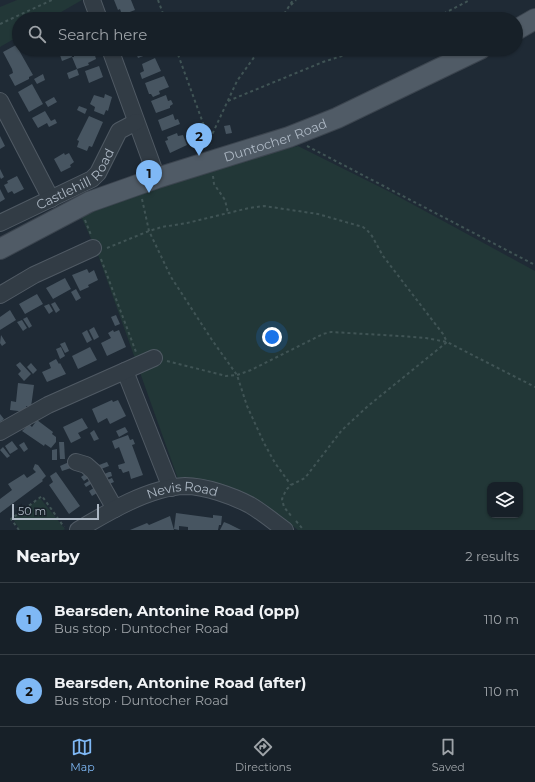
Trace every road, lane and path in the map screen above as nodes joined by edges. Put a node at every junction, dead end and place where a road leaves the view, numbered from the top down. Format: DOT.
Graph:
graph roads {
  1 [pos="52,0"];
  2 [pos="92,0"];
  3 [pos="158,0"];
  4 [pos="294,0"];
  5 [pos="470,0"];
  6 [pos="26,12"];
  7 [pos="96,12"];
  8 [pos="162,12"];
  9 [pos="286,12"];
  10 [pos="447,12"];
  11 [pos="12,18"];
  12 [pos="535,19"];
  13 [pos="0,24"];
  14 [pos="523,26"];
  15 [pos="112,56"];
  16 [pos="179,56"];
  17 [pos="255,56"];
  18 [pos="342,56"];
  19 [pos="465,56"];
  20 [pos="0,101"];
  21 [pos="228,101"];
  22 [pos="136,122"];
  23 [pos="289,137"];
  24 [pos="210,140"];
  25 [pos="214,160"];
  26 [pos="148,181"];
  27 [pos="51,199"];
  28 [pos="78,206"];
  29 [pos="228,213"];
  30 [pos="0,223"];
  31 [pos="149,231"];
  32 [pos="97,247"];
  33 [pos="0,249"];
  34 [pos="535,265"];
  35 [pos="0,295"];
  36 [pos="447,342"];
  37 [pos="147,361"];
  38 [pos="125,371"];
  39 [pos="237,375"];
  40 [pos="535,387"];
  41 [pos="0,432"];
  42 [pos="76,462"];
  43 [pos="291,485"];
  44 [pos="171,488"];
  45 [pos="115,509"];
  46 [pos="71,528"];
  47 [pos="19,530"];
  48 [pos="285,530"];
  49 [pos="301,530"];
  1 -- 6 [label="path"];
  2 -- 7 [label="street"];
  3 -- 8 [label="path"];
  4 -- 9 [label="path"];
  5 -- 10 [label="path"];
  11 -- 13 [label="path"];
  12 -- 14 [label="main road"];
  15 -- 22 [label="street"];
  16 -- 24 [label="path"];
  17 -- 21 [label="path"];
  18 -- 21 [label="path"];
  19 -- 23 [label="main road, Duntocher Road"];
  20 -- 27 [label="street"];
  21 -- 24 [label="path"];
  22 -- 26 [label="street"];
  22 -- 27 [label="street, Castlehill Road"];
  23 -- 25 [label="main road, Duntocher Road"];
  23 -- 34 [label="path"];
  24 -- 25 [label="path"];
  25 -- 26 [label="main road, Duntocher Road"];
  25 -- 29 [label="path"];
  26 -- 28 [label="main road, Duntocher Road"];
  26 -- 31 [label="path"];
  27 -- 30 [label="street, Castlehill Road"];
  28 -- 32 [label="path"];
  28 -- 33 [label="main road, Duntocher Road"];
  29 -- 31 [label="path"];
  29 -- 36 [label="path"];
  31 -- 32 [label="path"];
  31 -- 39 [label="path"];
  32 -- 35 [label="street"];
  32 -- 37 [label="path"];
  36 -- 39 [label="path"];
  36 -- 40 [label="path"];
  36 -- 43 [label="path"];
  37 -- 38 [label="street"];
  37 -- 39 [label="path"];
  38 -- 41 [label="street"];
  38 -- 44 [label="street"];
  39 -- 43 [label="path"];
  42 -- 45 [label="street"];
  43 -- 49 [label="path"];
  44 -- 45 [label="street, Nevis Road"];
  44 -- 48 [label="street, Nevis Road"];
  45 -- 46 [label="street, Nevis Road"];
  46 -- 47 [label="path"];
}
